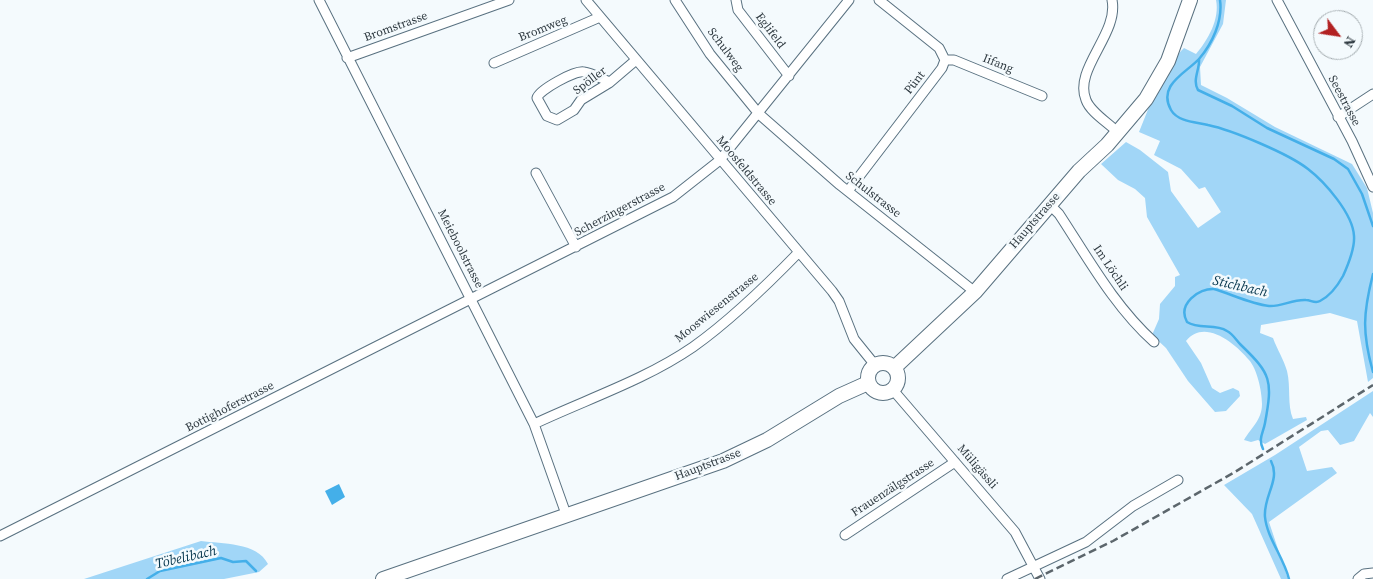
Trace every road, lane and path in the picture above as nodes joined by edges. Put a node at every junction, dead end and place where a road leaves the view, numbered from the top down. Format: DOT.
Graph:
graph roads {
  1 [pos="319,0"];
  2 [pos="509,0"];
  3 [pos="586,0"];
  4 [pos="675,0"];
  5 [pos="736,0"];
  6 [pos="849,0"];
  7 [pos="879,0"];
  8 [pos="1112,0"];
  9 [pos="1190,0"];
  10 [pos="1277,0"];
  11 [pos="600,17"];
  12 [pos="1175,40"];
  13 [pos="347,58"];
  14 [pos="636,60"];
  15 [pos="944,60"];
  16 [pos="494,63"];
  17 [pos="789,76"];
  18 [pos="610,82"];
  19 [pos="1373,94"];
  20 [pos="1042,96"];
  21 [pos="759,114"];
  22 [pos="1338,116"];
  23 [pos="1113,128"];
  24 [pos="1090,158"];
  25 [pos="720,160"];
  26 [pos="536,173"];
  27 [pos="1372,184"];
  28 [pos="848,191"];
  29 [pos="1049,204"];
  30 [pos="576,247"];
  31 [pos="799,252"];
  32 [pos="975,292"];
  33 [pos="472,300"];
  34 [pos="1154,342"];
  35 [pos="875,365"];
  36 [pos="894,368"];
  37 [pos="868,383"];
  38 [pos="893,390"];
  39 [pos="534,424"];
  40 [pos="956,462"];
  41 [pos="1178,480"];
  42 [pos="566,514"];
  43 [pos="845,535"];
  44 [pos="0,536"];
  45 [pos="1034,567"];
  46 [pos="1373,573"];
  47 [pos="383,579"];
  48 [pos="1007,579"];
  49 [pos="1040,579"];
  50 [pos="1358,579"];
  1 -- 13 [label="street, Meieboolstrasse"];
  2 -- 13 [label="street, Bromstrasse"];
  3 -- 11 [label="street, Moosfeldstrasse"];
  4 -- 21 [label="street, Schulweg"];
  5 -- 17 [label="street, Eglifeld"];
  6 -- 17 [label="street"];
  7 -- 15 [label="street"];
  8 -- 23 [label="street"];
  9 -- 12 [label="main road, Hauptstrasse"];
  10 -- 22 [label="street, Seestrasse"];
  11 -- 14 [label="street, Moosfeldstrasse"];
  11 -- 16 [label="street, Bromweg"];
  12 -- 23 [label="main road, Hauptstrasse"];
  12 -- 24 [label="main road, Hauptstrasse"];
  13 -- 33 [label="street, Meieboolstrasse"];
  14 -- 18 [label="street, Spöller"];
  14 -- 25 [label="street, Moosfeldstrasse"];
  15 -- 20 [label="street, Iifang"];
  15 -- 28 [label="street, Pünt"];
  17 -- 21 [label="street"];
  18 -- 18 [label="street, Spöller"];
  19 -- 22 [label="street"];
  21 -- 25 [label="street, Scherzingerstrasse"];
  21 -- 28 [label="street, Schulstrasse"];
  22 -- 27 [label="street, Seestrasse"];
  23 -- 24 [label="main road, Hauptstrasse"];
  24 -- 29 [label="main road, Hauptstrasse"];
  25 -- 30 [label="street, Scherzingerstrasse"];
  25 -- 31 [label="street, Moosfeldstrasse"];
  26 -- 30 [label="street"];
  28 -- 32 [label="street, Schulstrasse"];
  29 -- 32 [label="main road, Hauptstrasse"];
  29 -- 34 [label="street, Im Löchli"];
  30 -- 33 [label="street, Scherzingerstrasse"];
  31 -- 35 [label="street, Moosfeldstrasse"];
  31 -- 39 [label="street, Mooswiesenstrasse"];
  32 -- 36 [label="main road, Hauptstrasse"];
  33 -- 39 [label="street, Meieboolstrasse"];
  33 -- 44 [label="street, Bottighoferstrasse"];
  35 -- 36 [label="main road"];
  35 -- 37 [label="main road"];
  36 -- 38 [label="main road"];
  37 -- 38 [label="main road"];
  37 -- 42 [label="main road, Hauptstrasse"];
  38 -- 40 [label="street, Müligässli"];
  39 -- 42 [label="street, Meieboolstrasse"];
  40 -- 43 [label="street, Frauenzälgstrasse"];
  40 -- 45 [label="street, Müligässli"];
  41 -- 45 [label="street"];
  42 -- 47 [label="main road, Hauptstrasse"];
  45 -- 48 [label="street"];
  45 -- 49 [label="street, Müligässli"];
  46 -- 50 [label="street"];
}
